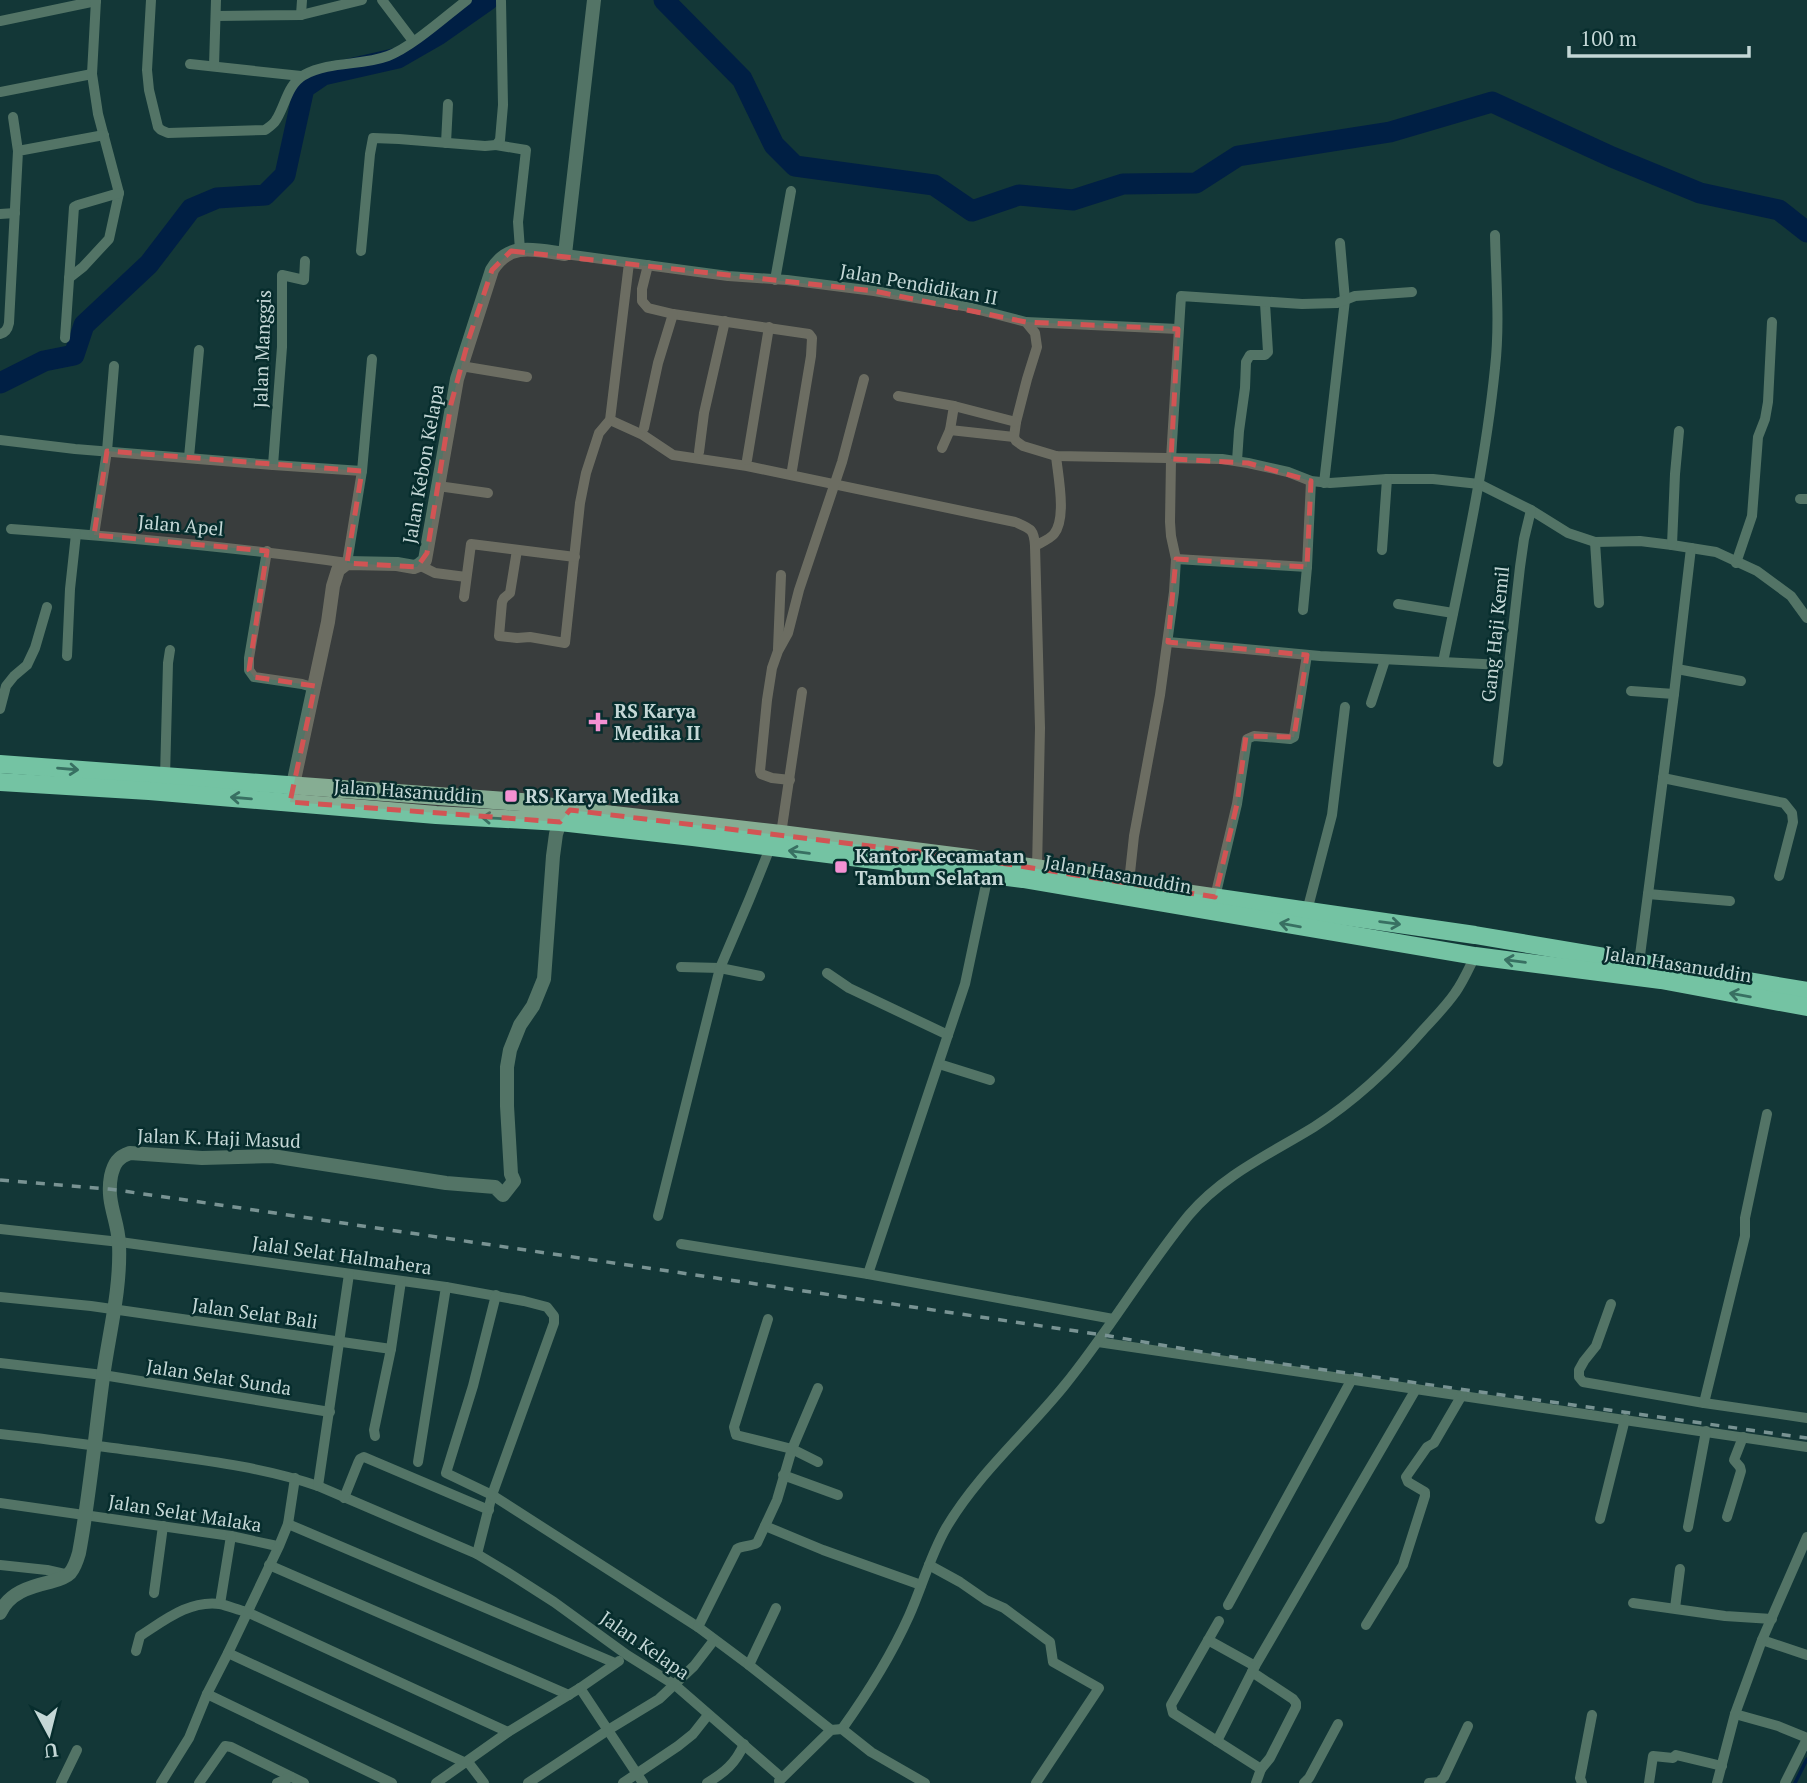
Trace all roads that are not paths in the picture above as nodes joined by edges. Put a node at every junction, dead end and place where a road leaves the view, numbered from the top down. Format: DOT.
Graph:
graph roads {
  1 [pos="151,0"];
  2 [pos="216,0"];
  3 [pos="302,0"];
  4 [pos="362,0"];
  5 [pos="382,0"];
  6 [pos="467,0"];
  7 [pos="594,0"];
  8 [pos="96,1"];
  9 [pos="501,1"];
  10 [pos="301,15"];
  11 [pos="217,16"];
  12 [pos="0,21"];
  13 [pos="413,41"];
  14 [pos="190,64"];
  15 [pos="214,66"];
  16 [pos="92,74"];
  17 [pos="302,76"];
  18 [pos="0,92"];
  19 [pos="448,104"];
  20 [pos="12,117"];
  21 [pos="104,135"];
  22 [pos="446,142"];
  23 [pos="496,145"];
  24 [pos="18,151"];
  25 [pos="791,191"];
  26 [pos="119,193"];
  27 [pos="15,213"];
  28 [pos="0,214"];
  29 [pos="568,224"];
  30 [pos="1495,235"];
  31 [pos="1340,243"];
  32 [pos="361,250"];
  33 [pos="527,250"];
  34 [pos="565,254"];
  35 [pos="305,261"];
  36 [pos="629,263"];
  37 [pos="648,265"];
  38 [pos="12,272"];
  39 [pos="0,274"];
  40 [pos="69,278"];
  41 [pos="775,280"];
  42 [pos="1412,292"];
  43 [pos="1345,300"];
  44 [pos="1265,303"];
  45 [pos="673,314"];
  46 [pos="725,321"];
  47 [pos="1772,322"];
  48 [pos="1026,323"];
  49 [pos="768,327"];
  50 [pos="1178,329"];
  51 [pos="0,334"];
  52 [pos="65,338"];
  53 [pos="199,350"];
  54 [pos="372,359"];
  55 [pos="114,366"];
  56 [pos="461,366"];
  57 [pos="527,377"];
  58 [pos="864,379"];
  59 [pos="898,396"];
  60 [pos="954,406"];
  61 [pos="610,420"];
  62 [pos="1016,422"];
  63 [pos="644,428"];
  64 [pos="950,430"];
  65 [pos="1679,431"];
  66 [pos="1014,437"];
  67 [pos="0,440"];
  68 [pos="942,448"];
  69 [pos="107,451"];
  70 [pos="699,452"];
  71 [pos="1056,456"];
  72 [pos="188,457"];
  73 [pos="1171,459"];
  74 [pos="747,460"];
  75 [pos="1237,461"];
  76 [pos="273,465"];
  77 [pos="792,470"];
  78 [pos="362,471"];
  79 [pos="1387,479"];
  80 [pos="1311,481"];
  81 [pos="1324,483"];
  82 [pos="834,484"];
  83 [pos="1479,484"];
  84 [pos="438,486"];
  85 [pos="488,493"];
  86 [pos="1531,510"];
  87 [pos="11,529"];
  88 [pos="76,534"];
  89 [pos="94,535"];
  90 [pos="1595,542"];
  91 [pos="1672,545"];
  92 [pos="1035,546"];
  93 [pos="1691,548"];
  94 [pos="517,550"];
  95 [pos="1382,550"];
  96 [pos="267,551"];
  97 [pos="575,557"];
  98 [pos="1176,559"];
  99 [pos="1736,563"];
  100 [pos="347,564"];
  101 [pos="419,565"];
  102 [pos="1307,567"];
  103 [pos="780,575"];
  104 [pos="466,577"];
  105 [pos="464,597"];
  106 [pos="1599,603"];
  107 [pos="1398,604"];
  108 [pos="47,607"];
  109 [pos="1303,610"];
  110 [pos="1453,612"];
  111 [pos="1807,618"];
  112 [pos="1168,642"];
  113 [pos="170,650"];
  114 [pos="778,651"];
  115 [pos="1307,655"];
  116 [pos="67,656"];
  117 [pos="1385,660"];
  118 [pos="1443,662"];
  119 [pos="1508,667"];
  120 [pos="1677,669"];
  121 [pos="1741,681"];
  122 [pos="315,688"];
  123 [pos="1631,691"];
  124 [pos="802,692"];
  125 [pos="1674,694"];
  126 [pos="1371,703"];
  127 [pos="1345,707"];
  128 [pos="0,709"];
  129 [pos="1498,762"];
  130 [pos="0,764"];
  131 [pos="165,777"];
  132 [pos="1663,778"];
  133 [pos="790,779"];
  134 [pos="0,782"];
  135 [pos="291,794"];
  136 [pos="565,816"];
  137 [pos="776,841"];
  138 [pos="1037,869"];
  139 [pos="988,875"];
  140 [pos="1779,876"];
  141 [pos="1129,882"];
  142 [pos="1648,894"];
  143 [pos="1214,897"];
  144 [pos="1730,901"];
  145 [pos="1307,911"];
  146 [pos="1475,956"];
  147 [pos="1639,963"];
  148 [pos="681,967"];
  149 [pos="720,968"];
  150 [pos="827,973"];
  151 [pos="760,976"];
  152 [pos="1807,991"];
  153 [pos="1807,1007"];
  154 [pos="948,1035"];
  155 [pos="939,1064"];
  156 [pos="990,1080"];
  157 [pos="1768,1114"];
  158 [pos="658,1216"];
  159 [pos="0,1228"];
  160 [pos="120,1242"];
  161 [pos="681,1244"];
  162 [pos="349,1274"];
  163 [pos="868,1274"];
  164 [pos="401,1281"];
  165 [pos="446,1287"];
  166 [pos="496,1295"];
  167 [pos="0,1297"];
  168 [pos="1611,1304"];
  169 [pos="115,1309"];
  170 [pos="768,1319"];
  171 [pos="1114,1319"];
  172 [pos="1098,1342"];
  173 [pos="339,1343"];
  174 [pos="391,1349"];
  175 [pos="0,1363"];
  176 [pos="103,1375"];
  177 [pos="1352,1379"];
  178 [pos="818,1388"];
  179 [pos="1416,1389"];
  180 [pos="1462,1395"];
  181 [pos="1704,1403"];
  182 [pos="330,1412"];
  183 [pos="1807,1418"];
  184 [pos="1625,1419"];
  185 [pos="1706,1431"];
  186 [pos="0,1434"];
  187 [pos="375,1436"];
  188 [pos="1743,1437"];
  189 [pos="95,1445"];
  190 [pos="1807,1447"];
  191 [pos="792,1449"];
  192 [pos="418,1462"];
  193 [pos="818,1462"];
  194 [pos="783,1475"];
  195 [pos="295,1478"];
  196 [pos="318,1486"];
  197 [pos="492,1495"];
  198 [pos="838,1495"];
  199 [pos="344,1498"];
  200 [pos="0,1503"];
  201 [pos="489,1510"];
  202 [pos="86,1515"];
  203 [pos="1727,1517"];
  204 [pos="1600,1519"];
  205 [pos="288,1524"];
  206 [pos="163,1525"];
  207 [pos="765,1526"];
  208 [pos="1688,1527"];
  209 [pos="231,1536"];
  210 [pos="1807,1537"];
  211 [pos="278,1546"];
  212 [pos="477,1554"];
  213 [pos="0,1565"];
  214 [pos="269,1565"];
  215 [pos="929,1565"];
  216 [pos="1680,1569"];
  217 [pos="69,1575"];
  218 [pos="921,1585"];
  219 [pos="154,1593"];
  220 [pos="1633,1603"];
  221 [pos="220,1604"];
  222 [pos="1228,1605"];
  223 [pos="776,1608"];
  224 [pos="1675,1608"];
  225 [pos="247,1612"];
  226 [pos="0,1614"];
  227 [pos="1772,1619"];
  228 [pos="1219,1621"];
  229 [pos="1366,1625"];
  230 [pos="698,1627"];
  231 [pos="713,1640"];
  232 [pos="1208,1640"];
  233 [pos="1762,1640"];
  234 [pos="136,1651"];
  235 [pos="228,1653"];
  236 [pos="626,1655"];
  237 [pos="1807,1655"];
  238 [pos="615,1663"];
  239 [pos="749,1665"];
  240 [pos="1254,1669"];
  241 [pos="675,1685"];
  242 [pos="580,1688"];
  243 [pos="207,1694"];
  244 [pos="569,1695"];
  245 [pos="1735,1714"];
  246 [pos="708,1715"];
  247 [pos="1592,1716"];
  248 [pos="1338,1724"];
  249 [pos="1468,1726"];
  250 [pos="608,1730"];
  251 [pos="836,1730"];
  252 [pos="508,1732"];
  253 [pos="1807,1739"];
  254 [pos="1217,1741"];
  255 [pos="744,1744"];
  256 [pos="77,1750"];
  257 [pos="467,1762"];
  258 [pos="1722,1766"];
  259 [pos="1261,1769"];
  260 [pos="291,1777"];
  261 [pos="640,1779"];
  262 [pos="780,1781"];
  263 [pos="61,1783"];
  264 [pos="160,1783"];
  265 [pos="199,1783"];
  266 [pos="277,1783"];
  267 [pos="304,1783"];
  268 [pos="393,1783"];
  269 [pos="436,1783"];
  270 [pos="484,1783"];
  271 [pos="528,1783"];
  272 [pos="623,1783"];
  273 [pos="707,1783"];
  274 [pos="925,1783"];
  275 [pos="1036,1783"];
  276 [pos="1255,1783"];
  277 [pos="1304,1783"];
  278 [pos="1429,1783"];
  279 [pos="1582,1783"];
  280 [pos="1649,1783"];
  281 [pos="1717,1783"];
  282 [pos="1785,1783"];
  1 -- 17 [label="street"];
  2 -- 11 [label="street"];
  3 -- 10 [label="street"];
  4 -- 10 [label="street"];
  5 -- 13 [label="street"];
  6 -- 13 [label="street"];
  7 -- 29 [label="street"];
  8 -- 12 [label="street"];
  8 -- 16 [label="street"];
  9 -- 23 [label="street"];
  10 -- 11 [label="street"];
  11 -- 15 [label="street"];
  13 -- 17 [label="street"];
  14 -- 15 [label="street"];
  15 -- 17 [label="street"];
  16 -- 18 [label="street"];
  16 -- 21 [label="street"];
  19 -- 22 [label="street"];
  20 -- 24 [label="street"];
  21 -- 24 [label="street"];
  21 -- 26 [label="street"];
  22 -- 23 [label="street"];
  22 -- 32 [label="street"];
  23 -- 33 [label="street"];
  24 -- 27 [label="street"];
  25 -- 41 [label="street"];
  26 -- 40 [label="street"];
  26 -- 40 [label="street"];
  27 -- 28 [label="street"];
  27 -- 38 [label="street"];
  29 -- 33 [label="street, Jalan Kebon Kelapa"];
  29 -- 34 [label="street"];
  30 -- 83 [label="street"];
  31 -- 43 [label="street"];
  33 -- 34 [label="street"];
  33 -- 56 [label="street, Jalan Kebon Kelapa"];
  34 -- 36 [label="street, Jalan Pendidikan II"];
  35 -- 76 [label="street, Jalan Manggis"];
  36 -- 37 [label="street, Jalan Pendidikan II"];
  36 -- 61 [label="street"];
  37 -- 41 [label="street, Jalan Pendidikan II"];
  37 -- 45 [label="street"];
  38 -- 39 [label="street"];
  38 -- 51 [label="street"];
  40 -- 52 [label="street"];
  41 -- 48 [label="street, Jalan Pendidikan II"];
  42 -- 43 [label="street"];
  43 -- 44 [label="street"];
  43 -- 81 [label="street"];
  44 -- 50 [label="street"];
  44 -- 75 [label="street"];
  45 -- 46 [label="street"];
  45 -- 63 [label="street"];
  46 -- 49 [label="street"];
  46 -- 70 [label="street"];
  47 -- 99 [label="street"];
  48 -- 50 [label="street, Jalan Pendidikan II"];
  48 -- 62 [label="street"];
  49 -- 74 [label="street"];
  49 -- 77 [label="street"];
  50 -- 73 [label="street"];
  53 -- 72 [label="street"];
  54 -- 78 [label="street"];
  55 -- 69 [label="street"];
  56 -- 57 [label="street"];
  56 -- 84 [label="street, Jalan Kebon Kelapa"];
  58 -- 82 [label="street"];
  59 -- 60 [label="street"];
  60 -- 62 [label="street"];
  60 -- 64 [label="street"];
  61 -- 82 [label="street"];
  61 -- 97 [label="street"];
  62 -- 66 [label="street"];
  64 -- 66 [label="street"];
  64 -- 68 [label="street"];
  65 -- 91 [label="street"];
  66 -- 71 [label="street"];
  67 -- 69 [label="street"];
  69 -- 72 [label="street"];
  69 -- 89 [label="street"];
  71 -- 73 [label="street"];
  71 -- 92 [label="street"];
  72 -- 76 [label="street"];
  73 -- 75 [label="street"];
  73 -- 98 [label="street"];
  75 -- 80 [label="street"];
  76 -- 78 [label="street"];
  78 -- 100 [label="street"];
  79 -- 81 [label="street"];
  79 -- 83 [label="street"];
  79 -- 95 [label="street"];
  80 -- 81 [label="street"];
  80 -- 102 [label="street"];
  82 -- 92 [label="street"];
  82 -- 114 [label="street"];
  83 -- 86 [label="street"];
  83 -- 110 [label="street"];
  84 -- 85 [label="street"];
  84 -- 101 [label="street, Jalan Kebon Kelapa"];
  86 -- 90 [label="street"];
  86 -- 119 [label="street, Gang Haji Kemil"];
  87 -- 88 [label="street, Jalan Apel"];
  88 -- 89 [label="street, Jalan Apel"];
  88 -- 116 [label="street"];
  89 -- 96 [label="street, Jalan Apel"];
  90 -- 91 [label="street"];
  90 -- 106 [label="street"];
  91 -- 93 [label="street"];
  92 -- 138 [label="street"];
  93 -- 99 [label="street"];
  93 -- 120 [label="street"];
  94 -- 97 [label="street"];
  94 -- 97 [label="street"];
  94 -- 104 [label="street"];
  96 -- 100 [label="street, Jalan Apel"];
  96 -- 122 [label="street"];
  98 -- 102 [label="street"];
  98 -- 112 [label="street"];
  99 -- 111 [label="street"];
  100 -- 101 [label="street, Jalan Kebon Kelapa"];
  100 -- 122 [label="street"];
  101 -- 104 [label="street"];
  102 -- 109 [label="street"];
  103 -- 114 [label="street"];
  104 -- 105 [label="street"];
  107 -- 110 [label="street"];
  108 -- 128 [label="street"];
  110 -- 118 [label="street"];
  112 -- 115 [label="street"];
  112 -- 141 [label="street"];
  113 -- 131 [label="street"];
  114 -- 133 [label="street"];
  115 -- 117 [label="street"];
  115 -- 143 [label="street"];
  117 -- 118 [label="street"];
  117 -- 126 [label="street"];
  118 -- 119 [label="street"];
  119 -- 129 [label="street, Gang Haji Kemil"];
  120 -- 121 [label="street"];
  120 -- 125 [label="street"];
  122 -- 135 [label="street"];
  123 -- 125 [label="street"];
  124 -- 133 [label="street"];
  125 -- 132 [label="street"];
  127 -- 145 [label="street"];
  130 -- 131 [label="highway, Jalan Hasanuddin, one-way"];
  131 -- 135 [label="highway, Jalan Hasanuddin"];
  132 -- 140 [label="street"];
  132 -- 142 [label="street"];
  133 -- 137 [label="street"];
  135 -- 134 [label="highway, Jalan Hasanuddin, one-way"];
  135 -- 136 [label="highway, Jalan Hasanuddin"];
  136 -- 137 [label="highway, Jalan Hasanuddin"];
  136 -- 160 [label="street, Jalan K. Haji Masud"];
  137 -- 138 [label="highway, Jalan Hasanuddin"];
  139 -- 137 [label="highway, Jalan Hasanuddin, one-way"];
  137 -- 149 [label="street"];
  138 -- 141 [label="highway, Jalan Hasanuddin"];
  146 -- 139 [label="highway, Jalan Hasanuddin, one-way"];
  139 -- 154 [label="street"];
  141 -- 143 [label="highway, Jalan Hasanuddin"];
  142 -- 144 [label="street"];
  142 -- 147 [label="street"];
  143 -- 145 [label="highway, Jalan Hasanuddin"];
  145 -- 147 [label="highway, Jalan Hasanuddin, one-way"];
  153 -- 146 [label="highway, Jalan Hasanuddin, one-way"];
  146 -- 171 [label="street"];
  147 -- 152 [label="highway, Jalan Hasanuddin"];
  148 -- 149 [label="street"];
  149 -- 151 [label="street"];
  149 -- 158 [label="street"];
  150 -- 154 [label="street"];
  154 -- 155 [label="street"];
  155 -- 156 [label="street"];
  155 -- 163 [label="street"];
  157 -- 181 [label="street"];
  159 -- 160 [label="street, Jalal Selat Halmahera"];
  160 -- 162 [label="street, Jalal Selat Halmahera"];
  160 -- 169 [label="street, Jalan K. Haji Masud"];
  161 -- 163 [label="street"];
  162 -- 164 [label="street, Jalal Selat Halmahera"];
  162 -- 173 [label="street"];
  163 -- 171 [label="street"];
  164 -- 165 [label="street, Jalal Selat Halmahera"];
  164 -- 174 [label="street"];
  165 -- 166 [label="street, Jalal Selat Halmahera"];
  165 -- 192 [label="street"];
  166 -- 197 [label="street"];
  166 -- 197 [label="street, Jalal Selat Halmahera"];
  167 -- 169 [label="street, Jalan Selat Bali"];
  168 -- 181 [label="street"];
  169 -- 173 [label="street, Jalan Selat Bali"];
  169 -- 176 [label="street, Jalan K. Haji Masud"];
  170 -- 191 [label="street"];
  171 -- 172 [label="street"];
  172 -- 177 [label="street"];
  172 -- 215 [label="street"];
  173 -- 174 [label="street, Jalan Selat Bali"];
  173 -- 182 [label="street"];
  174 -- 187 [label="street"];
  175 -- 176 [label="street, Jalan Selat Sunda"];
  176 -- 182 [label="street, Jalan Selat Sunda"];
  176 -- 189 [label="street, Jalan K. Haji Masud"];
  177 -- 179 [label="street"];
  177 -- 222 [label="street"];
  178 -- 191 [label="street"];
  179 -- 180 [label="street"];
  179 -- 240 [label="street"];
  180 -- 184 [label="street"];
  180 -- 229 [label="street"];
  181 -- 183 [label="street"];
  182 -- 196 [label="street"];
  184 -- 185 [label="street"];
  184 -- 204 [label="street"];
  185 -- 188 [label="street"];
  185 -- 208 [label="street"];
  186 -- 189 [label="street, Jalan Kelapa"];
  188 -- 190 [label="street"];
  188 -- 203 [label="street"];
  189 -- 195 [label="street, Jalan Kelapa"];
  189 -- 202 [label="street, Jalan K. Haji Masud"];
  191 -- 193 [label="street"];
  191 -- 194 [label="street"];
  194 -- 198 [label="street"];
  194 -- 207 [label="street"];
  195 -- 196 [label="street, Jalan Kelapa"];
  195 -- 205 [label="street"];
  196 -- 199 [label="street, Jalan Kelapa"];
  197 -- 201 [label="street"];
  197 -- 230 [label="street"];
  199 -- 201 [label="street"];
  199 -- 212 [label="street, Jalan Kelapa"];
  200 -- 202 [label="street, Jalan Selat Malaka"];
  201 -- 212 [label="street"];
  202 -- 206 [label="street, Jalan Selat Malaka"];
  202 -- 217 [label="street, Jalan K. Haji Masud"];
  205 -- 214 [label="street"];
  205 -- 238 [label="street"];
  206 -- 209 [label="street, Jalan Selat Malaka"];
  206 -- 219 [label="street"];
  207 -- 218 [label="street"];
  207 -- 230 [label="street"];
  209 -- 211 [label="street, Jalan Selat Malaka"];
  209 -- 221 [label="street"];
  210 -- 227 [label="street"];
  212 -- 236 [label="street, Jalan Kelapa"];
  213 -- 217 [label="street"];
  214 -- 225 [label="street"];
  214 -- 244 [label="street"];
  215 -- 218 [label="street"];
  215 -- 275 [label="street"];
  216 -- 224 [label="street"];
  217 -- 226 [label="street"];
  218 -- 251 [label="street"];
  220 -- 224 [label="street"];
  221 -- 225 [label="street"];
  221 -- 234 [label="street"];
  223 -- 239 [label="street"];
  224 -- 227 [label="street"];
  225 -- 235 [label="street"];
  225 -- 252 [label="street"];
  227 -- 233 [label="street"];
  228 -- 232 [label="street"];
  230 -- 231 [label="street"];
  231 -- 239 [label="street"];
  231 -- 241 [label="street"];
  232 -- 240 [label="street"];
  232 -- 254 [label="street"];
  233 -- 237 [label="street"];
  233 -- 245 [label="street"];
  235 -- 243 [label="street"];
  235 -- 257 [label="street"];
  236 -- 238 [label="street"];
  236 -- 241 [label="street, Jalan Kelapa"];
  238 -- 242 [label="street"];
  239 -- 251 [label="street"];
  240 -- 254 [label="street"];
  240 -- 259 [label="street"];
  241 -- 246 [label="street, Jalan Kelapa"];
  241 -- 250 [label="street"];
  242 -- 244 [label="street"];
  242 -- 250 [label="street"];
  243 -- 264 [label="street"];
  243 -- 268 [label="street"];
  244 -- 252 [label="street"];
  245 -- 253 [label="street"];
  245 -- 258 [label="street"];
  246 -- 255 [label="street, Jalan Kelapa"];
  246 -- 261 [label="street"];
  247 -- 279 [label="street"];
  248 -- 277 [label="street"];
  249 -- 278 [label="street"];
  250 -- 261 [label="street"];
  250 -- 271 [label="street"];
  251 -- 262 [label="street"];
  251 -- 274 [label="street"];
  252 -- 257 [label="street"];
  253 -- 282 [label="street"];
  254 -- 259 [label="street"];
  255 -- 262 [label="street, Jalan Kelapa"];
  255 -- 273 [label="street"];
  256 -- 263 [label="street"];
  257 -- 269 [label="street"];
  257 -- 270 [label="street"];
  258 -- 280 [label="street"];
  258 -- 281 [label="street"];
  259 -- 276 [label="street"];
  260 -- 265 [label="street"];
  260 -- 266 [label="street"];
  260 -- 267 [label="street"];
  261 -- 272 [label="street"];
}
